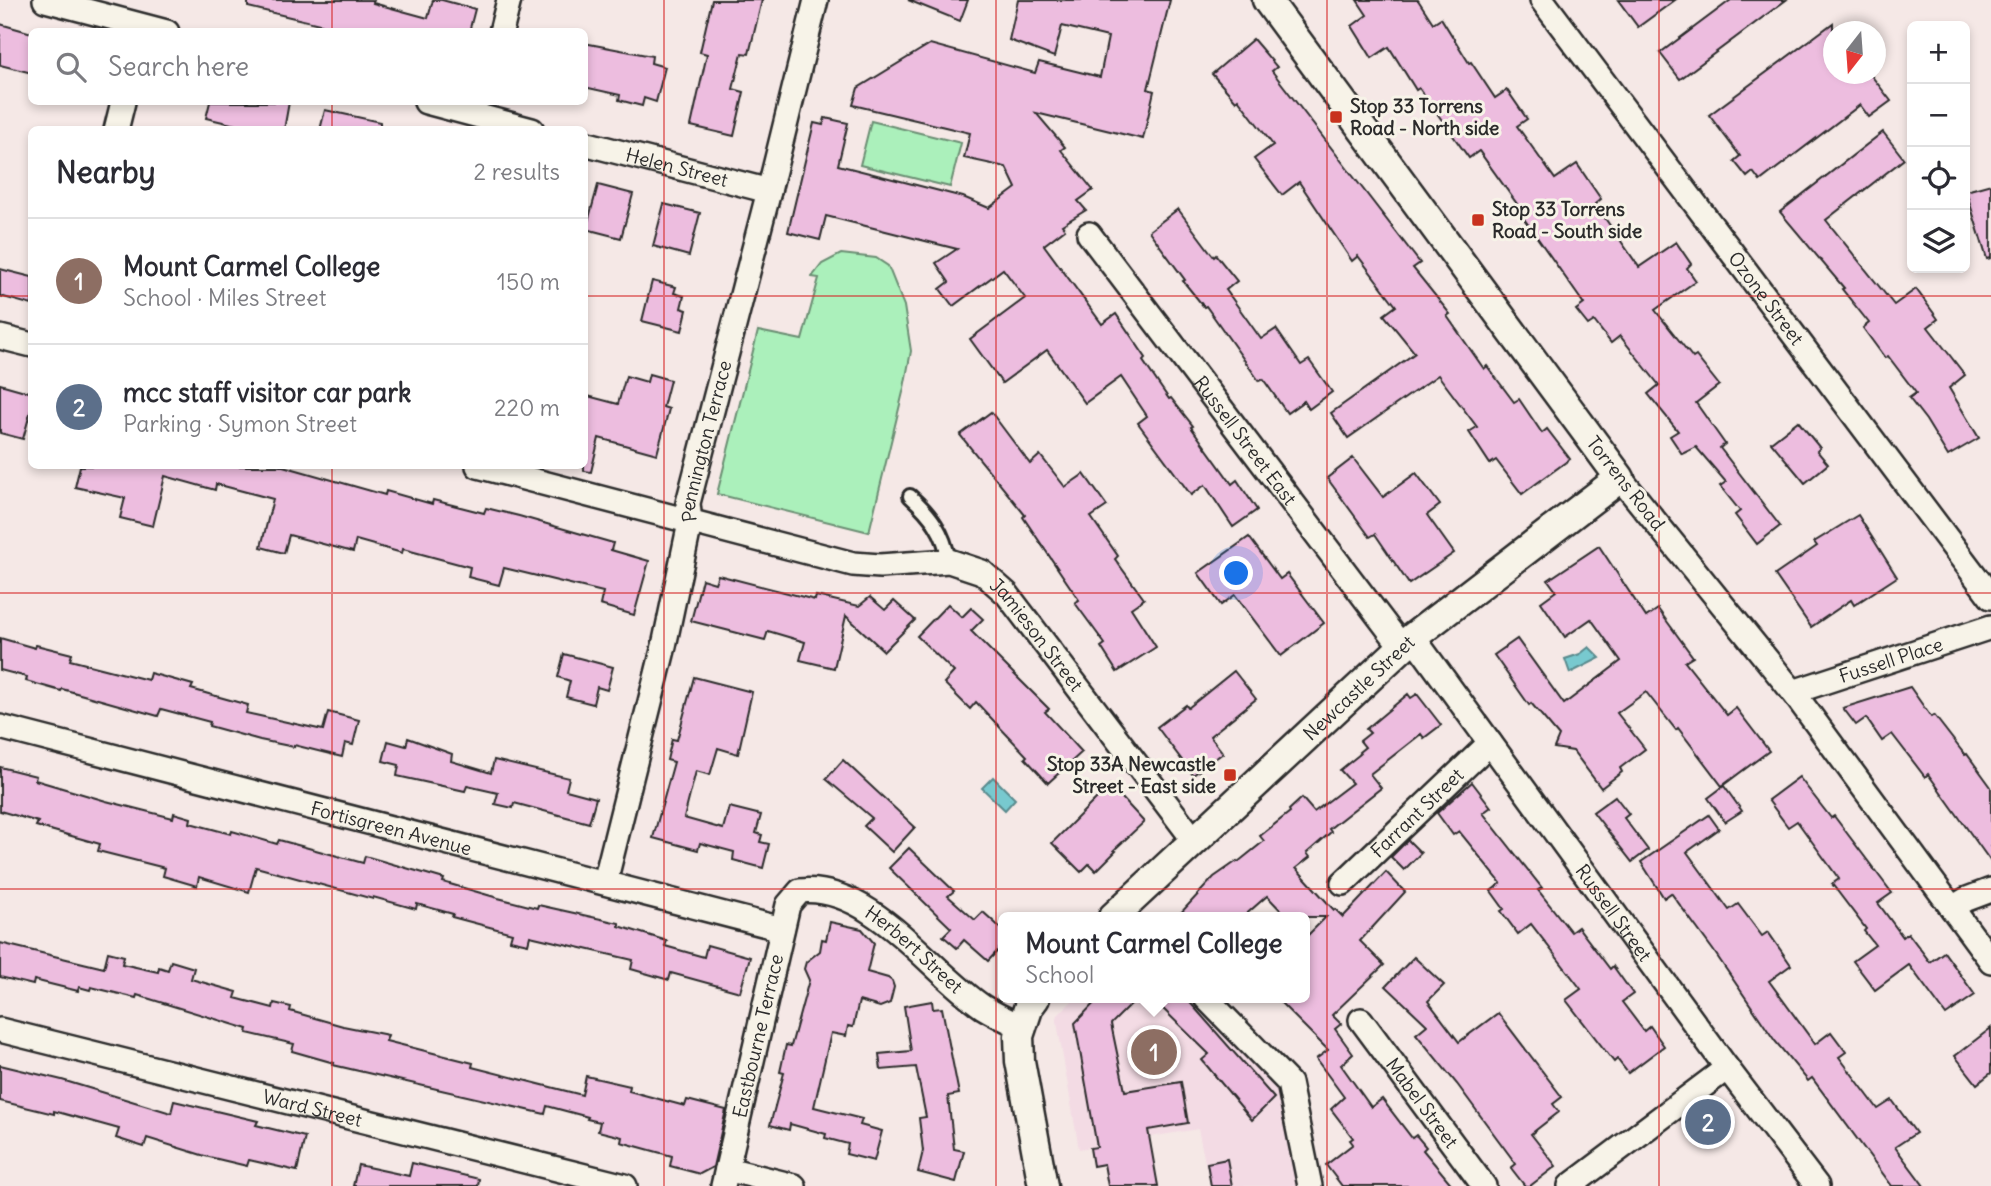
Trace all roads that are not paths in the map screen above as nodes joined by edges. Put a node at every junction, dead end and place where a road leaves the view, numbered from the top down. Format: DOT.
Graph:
graph roads {
  1 [pos="45,0"];
  2 [pos="509,0"];
  3 [pos="816,0"];
  4 [pos="1267,0"];
  5 [pos="1542,0"];
  6 [pos="141,28"];
  7 [pos="502,28"];
  8 [pos="122,105"];
  9 [pos="453,105"];
  10 [pos="480,108"];
  11 [pos="117,126"];
  12 [pos="523,126"];
  13 [pos="588,144"];
  14 [pos="769,191"];
  15 [pos="1089,234"];
  16 [pos="0,337"];
  17 [pos="28,344"];
  18 [pos="489,469"];
  19 [pos="1620,478"];
  20 [pos="910,496"];
  21 [pos="690,523"];
  22 [pos="950,561"];
  23 [pos="1991,597"];
  24 [pos="1991,627"];
  25 [pos="1408,642"];
  26 [pos="1793,692"];
  27 [pos="0,727"];
  28 [pos="1490,743"];
  29 [pos="1194,840"];
  30 [pos="605,882"];
  31 [pos="1343,883"];
  32 [pos="1991,890"];
  33 [pos="800,891"];
  34 [pos="1952,908"];
  35 [pos="1123,912"];
  36 [pos="782,929"];
  37 [pos="1991,961"];
  38 [pos="1031,1003"];
  39 [pos="1211,1003"];
  40 [pos="1361,1020"];
  41 [pos="1022,1027"];
  42 [pos="0,1030"];
  43 [pos="1727,1068"];
  44 [pos="725,1178"];
  45 [pos="625,1186"];
  46 [pos="794,1186"];
  47 [pos="1043,1186"];
  48 [pos="1310,1186"];
  49 [pos="1483,1186"];
  50 [pos="1570,1186"];
  51 [pos="1817,1186"];
  1 -- 6 [label="street"];
  2 -- 7 [label="street"];
  3 -- 14 [label="street, Pennington Terrace"];
  4 -- 19 [label="street, Torrens Road"];
  5 -- 23 [label="street, Ozone Street"];
  8 -- 11 [label="street"];
  9 -- 10 [label="street"];
  10 -- 12 [label="street"];
  13 -- 14 [label="street, Helen Street"];
  14 -- 21 [label="street, Pennington Terrace"];
  15 -- 25 [label="street, Russell Street East"];
  16 -- 17 [label="street"];
  18 -- 21 [label="street, Jamieson Street"];
  19 -- 25 [label="street, Newcastle Street"];
  19 -- 26 [label="street, Torrens Road"];
  20 -- 22 [label="lane"];
  21 -- 22 [label="street, Jamieson Street"];
  21 -- 30 [label="street, Pennington Terrace"];
  22 -- 29 [label="street, Jamieson Street"];
  24 -- 26 [label="street, Fussell Place"];
  25 -- 28 [label="street, Russell Street"];
  25 -- 29 [label="street, Newcastle Street"];
  26 -- 34 [label="street, Torrens Road"];
  27 -- 30 [label="street, Fortisgreen Avenue"];
  28 -- 31 [label="street, Farrant Street"];
  28 -- 43 [label="street, Russell Street"];
  29 -- 35 [label="street, Newcastle Street"];
  30 -- 36 [label="street, Fortisgreen Avenue"];
  32 -- 34 [label="street"];
  33 -- 36 [label="street, Eastbourne Terrace"];
  33 -- 41 [label="street, Herbert Street"];
  34 -- 37 [label="street, Torrens Road"];
  36 -- 44 [label="street, Eastbourne Terrace"];
  38 -- 41 [label="street"];
  39 -- 48 [label="street"];
  40 -- 49 [label="street, Mabel Street"];
  41 -- 47 [label="street"];
  42 -- 45 [label="street, Ward Street"];
  43 -- 50 [label="street"];
  43 -- 51 [label="street, Russell Street"];
  44 -- 46 [label="street"];
}
